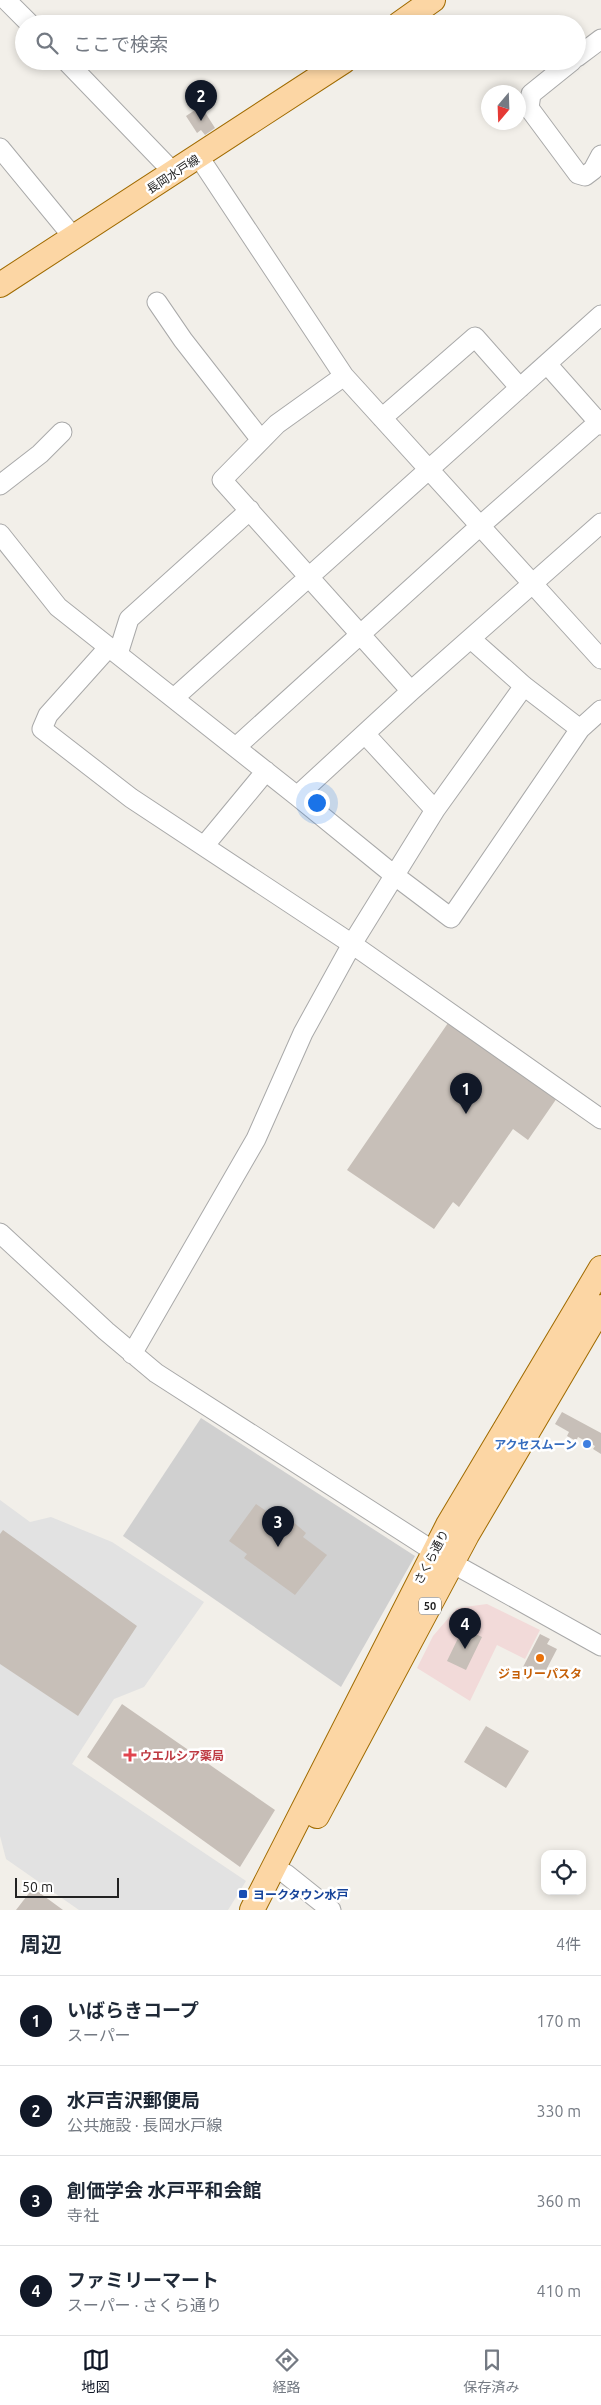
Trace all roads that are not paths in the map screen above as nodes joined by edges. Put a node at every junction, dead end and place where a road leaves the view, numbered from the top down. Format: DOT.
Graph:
graph roads {
  1 [pos="6,0"];
  2 [pos="433,0"];
  3 [pos="21,15"];
  4 [pos="412,15"];
  5 [pos="601,39"];
  6 [pos="586,51"];
  7 [pos="75,70"];
  8 [pos="330,70"];
  9 [pos="561,70"];
  10 [pos="0,148"];
  11 [pos="601,155"];
  12 [pos="199,157"];
  13 [pos="174,173"];
  14 [pos="74,238"];
  15 [pos="0,285"];
  16 [pos="157,302"];
  17 [pos="601,315"];
  18 [pos="547,364"];
  19 [pos="344,376"];
  20 [pos="520,388"];
  21 [pos="382,418"];
  22 [pos="600,422"];
  23 [pos="62,432"];
  24 [pos="260,440"];
  25 [pos="428,470"];
  26 [pos="0,485"];
  27 [pos="250,510"];
  28 [pos="480,526"];
  29 [pos="598,532"];
  30 [pos="0,534"];
  31 [pos="310,577"];
  32 [pos="532,584"];
  33 [pos="361,634"];
  34 [pos="471,639"];
  35 [pos="113,651"];
  36 [pos="601,660"];
  37 [pos="524,686"];
  38 [pos="411,691"];
  39 [pos="174,698"];
  40 [pos="601,710"];
  41 [pos="580,729"];
  42 [pos="365,734"];
  43 [pos="236,747"];
  44 [pos="266,771"];
  45 [pos="298,796"];
  46 [pos="435,810"];
  47 [pos="204,846"];
  48 [pos="394,875"];
  49 [pos="352,944"];
  50 [pos="601,1119"];
  51 [pos="0,1233"];
  52 [pos="601,1268"];
  53 [pos="601,1307"];
  54 [pos="132,1354"];
  55 [pos="443,1558"];
  56 [pos="601,1646"];
  57 [pos="286,1874"];
  58 [pos="252,1910"];
  59 [pos="268,1910"];
  60 [pos="331,1910"];
  1 -- 3 [label="street"];
  2 -- 4 [label="main road"];
  5 -- 6 [label="street"];
  7 -- 13 [label="street"];
  8 -- 12 [label="main road, 長岡水戸線"];
  9 -- 11 [label="street"];
  10 -- 14 [label="street"];
  12 -- 13 [label="main road, 長岡水戸線"];
  12 -- 19 [label="street"];
  13 -- 14 [label="main road, 長岡水戸線"];
  14 -- 15 [label="main road, 長岡水戸線"];
  16 -- 24 [label="street"];
  17 -- 18 [label="street"];
  18 -- 20 [label="street"];
  18 -- 22 [label="street"];
  19 -- 21 [label="street"];
  19 -- 24 [label="street"];
  20 -- 21 [label="street"];
  20 -- 25 [label="street"];
  21 -- 25 [label="street"];
  22 -- 28 [label="street"];
  23 -- 26 [label="street"];
  24 -- 27 [label="street"];
  25 -- 28 [label="street"];
  25 -- 31 [label="street"];
  27 -- 31 [label="street"];
  27 -- 35 [label="street"];
  28 -- 32 [label="street"];
  28 -- 33 [label="street"];
  29 -- 32 [label="street"];
  30 -- 35 [label="street"];
  31 -- 33 [label="street"];
  31 -- 39 [label="street"];
  32 -- 34 [label="street"];
  32 -- 36 [label="street"];
  33 -- 38 [label="street"];
  33 -- 43 [label="street"];
  34 -- 37 [label="street"];
  34 -- 38 [label="street"];
  35 -- 39 [label="street"];
  35 -- 47 [label="street"];
  37 -- 41 [label="street"];
  37 -- 46 [label="street"];
  38 -- 42 [label="street"];
  39 -- 43 [label="street"];
  40 -- 41 [label="street"];
  41 -- 48 [label="street"];
  42 -- 45 [label="street"];
  42 -- 46 [label="street"];
  43 -- 44 [label="street"];
  44 -- 45 [label="street"];
  44 -- 47 [label="street"];
  45 -- 48 [label="street"];
  46 -- 48 [label="street"];
  47 -- 49 [label="street"];
  48 -- 49 [label="street"];
  49 -- 50 [label="street"];
  49 -- 54 [label="street"];
  51 -- 54 [label="street"];
  52 -- 55 [label="main road, さくら通り / 50"];
  53 -- 55 [label="main road, さくら通り / 50"];
  54 -- 55 [label="street"];
  55 -- 56 [label="street"];
  55 -- 57 [label="main road, さくら通り / 50"];
  55 -- 58 [label="main road, さくら通り / 50"];
  57 -- 59 [label="main road, さくら通り / 50"];
  57 -- 60 [label="street"];
}
